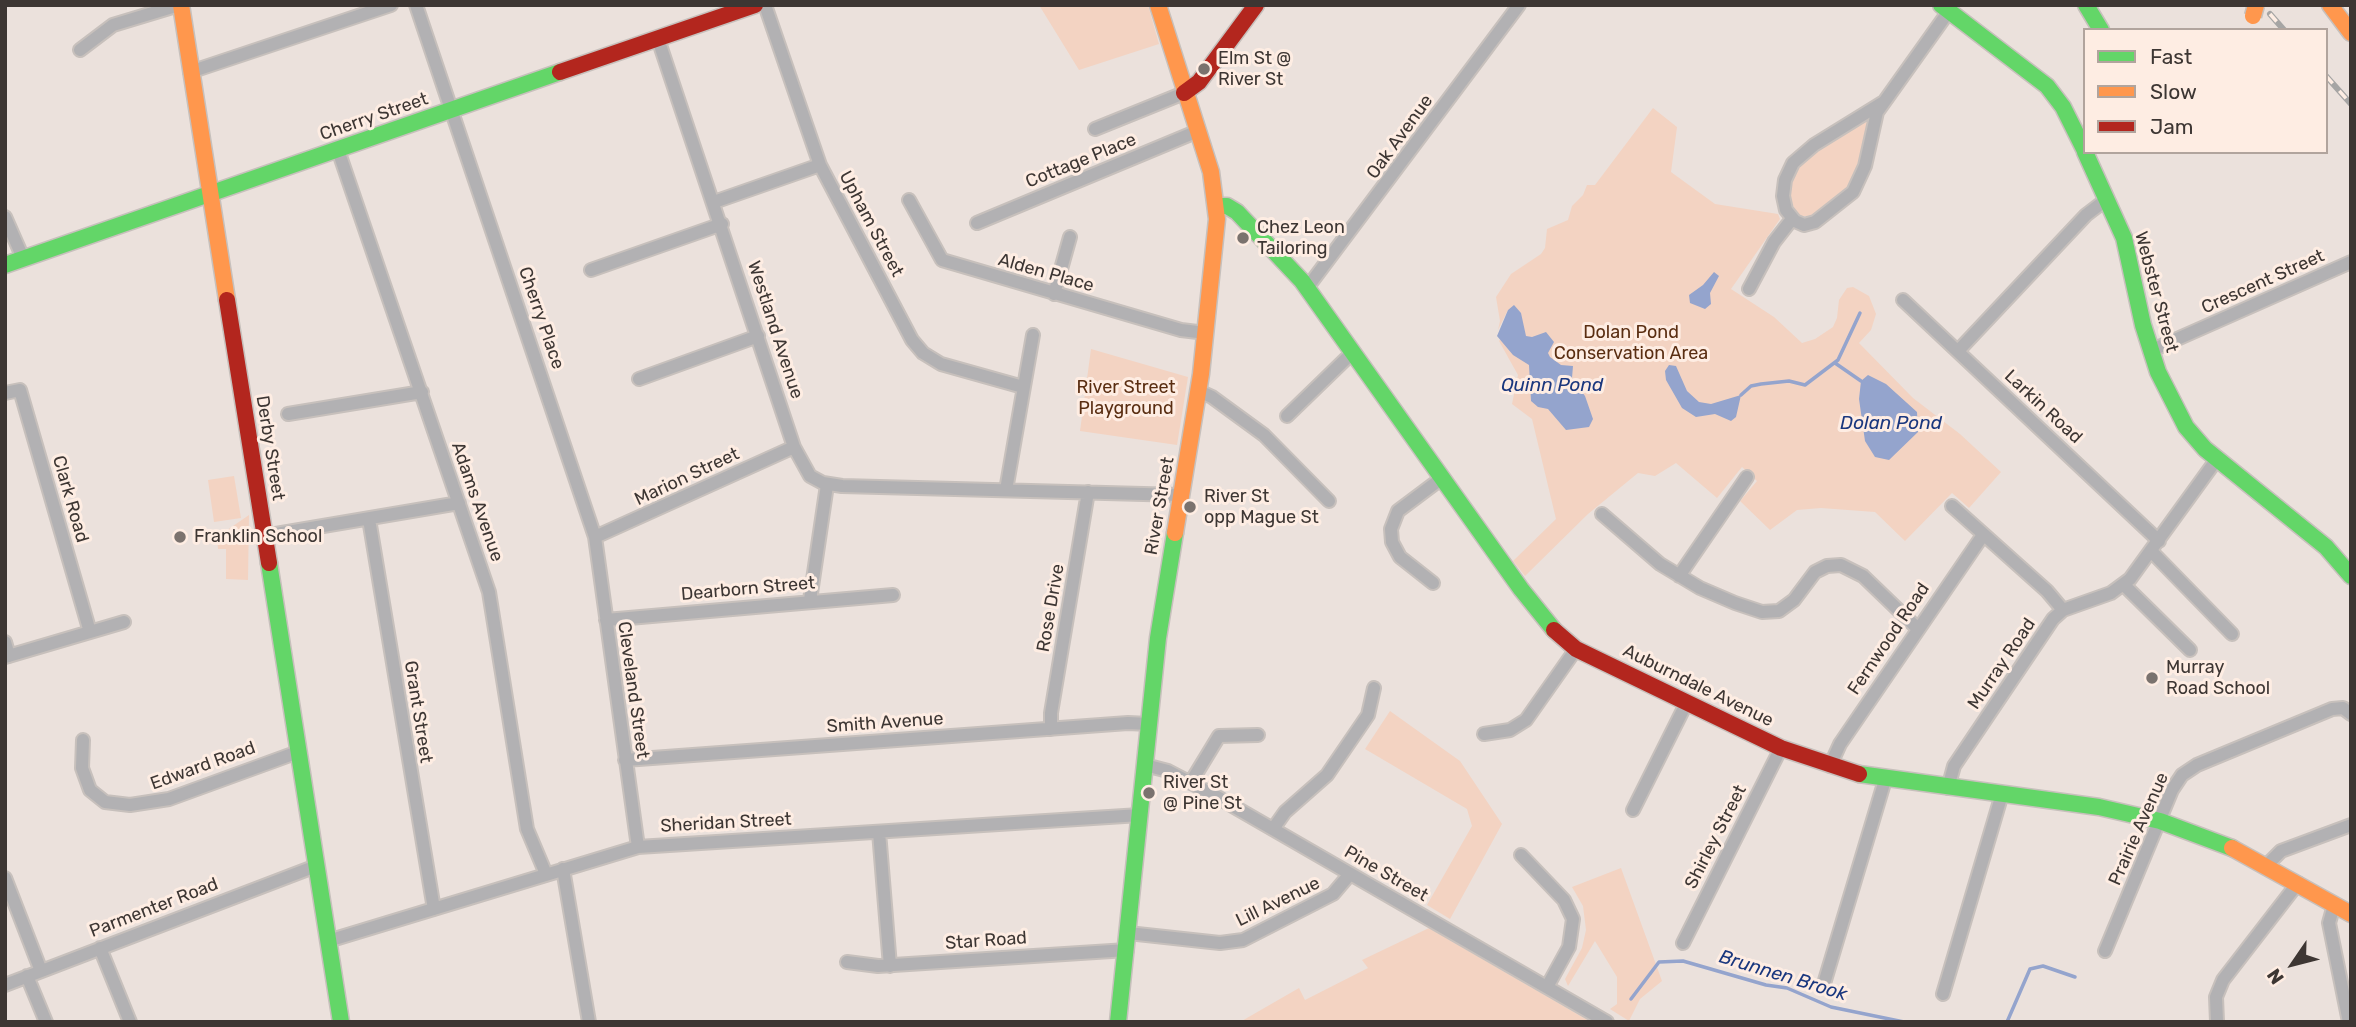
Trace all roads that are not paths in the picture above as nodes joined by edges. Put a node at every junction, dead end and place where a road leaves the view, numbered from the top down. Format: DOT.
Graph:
graph roads {
  1 [pos="180,5"];
  2 [pos="391,5"];
  3 [pos="416,5"];
  4 [pos="755,5"];
  5 [pos="765,5"];
  6 [pos="1158,5"];
  7 [pos="1256,5"];
  8 [pos="1519,5"];
  9 [pos="2086,5"];
  10 [pos="2330,5"];
  11 [pos="1945,8"];
  12 [pos="2100,28"];
  13 [pos="2351,33"];
  14 [pos="658,39"];
  15 [pos="80,50"];
  16 [pos="190,72"];
  17 [pos="1184,93"];
  18 [pos="1882,103"];
  19 [pos="452,110"];
  20 [pos="1096,129"];
  21 [pos="1198,131"];
  22 [pos="2083,148"];
  23 [pos="338,150"];
  24 [pos="2086,154"];
  25 [pos="820,165"];
  26 [pos="210,194"];
  27 [pos="2107,199"];
  28 [pos="909,201"];
  29 [pos="714,202"];
  30 [pos="1217,206"];
  31 [pos="5,217"];
  32 [pos="1792,219"];
  33 [pos="977,223"];
  34 [pos="722,224"];
  35 [pos="1070,237"];
  36 [pos="23,258"];
  37 [pos="2351,262"];
  38 [pos="5,265"];
  39 [pos="591,270"];
  40 [pos="1307,288"];
  41 [pos="1749,289"];
  42 [pos="1054,294"];
  43 [pos="1903,300"];
  44 [pos="1206,333"];
  45 [pos="1034,335"];
  46 [pos="758,336"];
  47 [pos="1958,351"];
  48 [pos="2150,351"];
  49 [pos="1353,352"];
  50 [pos="639,379"];
  51 [pos="1023,387"];
  52 [pos="1199,391"];
  53 [pos="422,392"];
  54 [pos="5,393"];
  55 [pos="288,414"];
  56 [pos="1287,416"];
  57 [pos="794,447"];
  58 [pos="2217,459"];
  59 [pos="1746,477"];
  60 [pos="1442,478"];
  61 [pos="827,485"];
  62 [pos="1006,490"];
  63 [pos="1088,492"];
  64 [pos="1181,495"];
  65 [pos="1329,500"];
  66 [pos="459,503"];
  67 [pos="1952,506"];
  68 [pos="1602,514"];
  69 [pos="369,519"];
  70 [pos="1983,535"];
  71 [pos="264,536"];
  72 [pos="595,537"];
  73 [pos="2155,546"];
  74 [pos="1679,576"];
  75 [pos="2351,576"];
  76 [pos="1433,583"];
  77 [pos="2124,585"];
  78 [pos="893,595"];
  79 [pos="810,600"];
  80 [pos="2063,610"];
  81 [pos="606,620"];
  82 [pos="124,622"];
  83 [pos="1917,628"];
  84 [pos="90,632"];
  85 [pos="2232,634"];
  86 [pos="5,642"];
  87 [pos="1576,649"];
  88 [pos="2190,650"];
  89 [pos="7,656"];
  90 [pos="1374,688"];
  91 [pos="1687,702"];
  92 [pos="2351,714"];
  93 [pos="1149,724"];
  94 [pos="1051,729"];
  95 [pos="1484,734"];
  96 [pos="1258,735"];
  97 [pos="83,740"];
  98 [pos="1781,748"];
  99 [pos="298,752"];
  100 [pos="625,760"];
  101 [pos="1145,765"];
  102 [pos="1830,766"];
  103 [pos="1885,780"];
  104 [pos="1191,782"];
  105 [pos="1948,788"];
  106 [pos="2002,794"];
  107 [pos="1633,810"];
  108 [pos="1140,815"];
  109 [pos="2160,821"];
  110 [pos="2351,825"];
  111 [pos="1273,829"];
  112 [pos="879,832"];
  113 [pos="638,847"];
  114 [pos="1521,855"];
  115 [pos="2267,865"];
  116 [pos="316,866"];
  117 [pos="562,869"];
  118 [pos="546,874"];
  119 [pos="1350,874"];
  120 [pos="5,878"];
  121 [pos="2298,883"];
  122 [pos="2334,905"];
  123 [pos="434,909"];
  124 [pos="2351,914"];
  125 [pos="1128,933"];
  126 [pos="328,941"];
  127 [pos="1682,943"];
  128 [pos="100,948"];
  129 [pos="1127,950"];
  130 [pos="2105,951"];
  131 [pos="847,962"];
  132 [pos="890,965"];
  133 [pos="41,971"];
  134 [pos="27,976"];
  135 [pos="5,985"];
  136 [pos="1547,987"];
  137 [pos="1823,987"];
  138 [pos="1943,994"];
  139 [pos="46,1022"];
  140 [pos="130,1022"];
  141 [pos="341,1022"];
  142 [pos="589,1022"];
  143 [pos="1118,1022"];
  144 [pos="1607,1022"];
  145 [pos="2217,1022"];
  146 [pos="2349,1022"];
  1 -- 15 [label="street"];
  1 -- 16 [label="main road, Derby Street"];
  2 -- 16 [label="street"];
  3 -- 19 [label="street, Cherry Place"];
  4 -- 14 [label="main road, Cherry Street"];
  5 -- 25 [label="street, Upham Street"];
  6 -- 17 [label="main road, River Street"];
  7 -- 17 [label="main road"];
  8 -- 40 [label="street, Oak Avenue"];
  9 -- 12 [label="main road"];
  10 -- 13 [label="main road"];
  11 -- 18 [label="street"];
  11 -- 22 [label="main road, Webster Street"];
  14 -- 19 [label="main road, Cherry Street"];
  14 -- 29 [label="street, Westland Avenue"];
  16 -- 26 [label="main road, Derby Street"];
  17 -- 20 [label="street"];
  17 -- 21 [label="main road, River Street"];
  18 -- 32 [label="street"];
  18 -- 32 [label="street"];
  19 -- 23 [label="main road, Cherry Street"];
  19 -- 72 [label="street, Cherry Place"];
  21 -- 30 [label="main road, River Street"];
  21 -- 33 [label="street, Cottage Place"];
  23 -- 26 [label="main road, Cherry Street"];
  23 -- 53 [label="street, Adams Avenue"];
  24 -- 27 [label="main road, Webster Street"];
  25 -- 29 [label="street"];
  25 -- 51 [label="street, Upham Street"];
  26 -- 36 [label="main road, Cherry Street"];
  26 -- 71 [label="main road, Derby Street"];
  27 -- 47 [label="street"];
  27 -- 48 [label="main road, Webster Street"];
  28 -- 42 [label="street, Alden Place"];
  29 -- 34 [label="street, Westland Avenue"];
  30 -- 40 [label="main road, Auburndale Avenue"];
  30 -- 44 [label="main road, River Street"];
  31 -- 36 [label="street"];
  32 -- 41 [label="street"];
  34 -- 39 [label="street"];
  34 -- 46 [label="street, Westland Avenue"];
  35 -- 42 [label="street"];
  36 -- 38 [label="main road, Cherry Street"];
  37 -- 48 [label="street, Crescent Street"];
  40 -- 49 [label="main road, Auburndale Avenue"];
  42 -- 44 [label="street, Alden Place"];
  43 -- 47 [label="street, Larkin Road"];
  44 -- 52 [label="main road, River Street"];
  45 -- 51 [label="street"];
  46 -- 50 [label="street"];
  46 -- 57 [label="street, Westland Avenue"];
  47 -- 73 [label="street, Larkin Road"];
  48 -- 58 [label="main road, Webster Street"];
  49 -- 56 [label="street"];
  49 -- 60 [label="main road, Auburndale Avenue"];
  51 -- 62 [label="street"];
  52 -- 64 [label="main road, River Street"];
  52 -- 65 [label="street"];
  53 -- 55 [label="street"];
  53 -- 66 [label="street, Adams Avenue"];
  54 -- 84 [label="street, Clark Road"];
  57 -- 61 [label="street, Westland Avenue"];
  57 -- 72 [label="street, Marion Street"];
  58 -- 73 [label="street, Murray Road"];
  58 -- 75 [label="main road, Webster Street"];
  59 -- 74 [label="street"];
  60 -- 76 [label="street"];
  60 -- 87 [label="main road, Auburndale Avenue"];
  61 -- 62 [label="street"];
  61 -- 79 [label="street"];
  62 -- 63 [label="street"];
  63 -- 64 [label="street"];
  63 -- 94 [label="street, Rose Drive"];
  64 -- 93 [label="main road, River Street"];
  66 -- 69 [label="street"];
  66 -- 118 [label="street, Adams Avenue"];
  67 -- 70 [label="street"];
  68 -- 74 [label="street"];
  69 -- 71 [label="street"];
  69 -- 123 [label="street, Grant Street"];
  70 -- 80 [label="street"];
  70 -- 83 [label="street, Fernwood Road"];
  71 -- 99 [label="main road, Derby Street"];
  72 -- 81 [label="street, Cleveland Street"];
  73 -- 77 [label="street, Murray Road"];
  73 -- 85 [label="street, Larkin Road"];
  74 -- 83 [label="street"];
  77 -- 80 [label="street, Murray Road"];
  77 -- 88 [label="street"];
  78 -- 79 [label="street, Dearborn Street"];
  79 -- 81 [label="street, Dearborn Street"];
  80 -- 105 [label="street, Murray Road"];
  81 -- 100 [label="street, Cleveland Street"];
  82 -- 84 [label="street"];
  83 -- 102 [label="street, Fernwood Road"];
  84 -- 89 [label="street"];
  86 -- 89 [label="street"];
  87 -- 91 [label="main road, Auburndale Avenue"];
  87 -- 95 [label="street"];
  90 -- 111 [label="street"];
  91 -- 98 [label="main road, Auburndale Avenue"];
  91 -- 107 [label="street"];
  92 -- 109 [label="street, Prairie Avenue"];
  93 -- 94 [label="street, Smith Avenue"];
  93 -- 101 [label="main road, River Street"];
  94 -- 100 [label="street, Smith Avenue"];
  96 -- 104 [label="street"];
  97 -- 99 [label="street, Edward Road"];
  98 -- 102 [label="main road, Auburndale Avenue"];
  98 -- 127 [label="street, Shirley Street"];
  99 -- 116 [label="main road, Derby Street"];
  100 -- 113 [label="street, Cleveland Street"];
  101 -- 104 [label="street, Pine Street"];
  101 -- 108 [label="main road, River Street"];
  102 -- 103 [label="main road, Auburndale Avenue"];
  103 -- 105 [label="main road, Auburndale Avenue"];
  103 -- 137 [label="street"];
  104 -- 111 [label="street, Pine Street"];
  105 -- 106 [label="main road, Auburndale Avenue"];
  106 -- 109 [label="main road, Auburndale Avenue"];
  106 -- 138 [label="street"];
  108 -- 112 [label="street, Sheridan Street"];
  108 -- 125 [label="main road, River Street"];
  109 -- 115 [label="main road, Auburndale Avenue"];
  109 -- 130 [label="street, Prairie Avenue"];
  110 -- 115 [label="street"];
  111 -- 119 [label="street, Pine Street"];
  112 -- 113 [label="street, Sheridan Street"];
  112 -- 132 [label="street"];
  113 -- 117 [label="street, Sheridan Street"];
  114 -- 136 [label="street"];
  115 -- 121 [label="main road, Auburndale Avenue"];
  116 -- 126 [label="main road, Derby Street"];
  116 -- 128 [label="street, Parmenter Road"];
  117 -- 118 [label="street, Sheridan Street"];
  117 -- 142 [label="street"];
  118 -- 123 [label="street, Sheridan Street"];
  119 -- 125 [label="street, Lill Avenue"];
  119 -- 136 [label="street, Pine Street"];
  120 -- 133 [label="street"];
  121 -- 122 [label="main road, Auburndale Avenue"];
  121 -- 145 [label="street"];
  122 -- 124 [label="main road, Auburndale Avenue"];
  122 -- 146 [label="street"];
  123 -- 126 [label="street, Sheridan Street"];
  125 -- 129 [label="main road, River Street"];
  126 -- 141 [label="main road, Derby Street"];
  128 -- 133 [label="street, Parmenter Road"];
  128 -- 140 [label="street"];
  129 -- 132 [label="street, Star Road"];
  129 -- 143 [label="main road, River Street"];
  131 -- 132 [label="street, Star Road"];
  133 -- 134 [label="street, Parmenter Road"];
  134 -- 135 [label="street, Parmenter Road"];
  134 -- 139 [label="street"];
  136 -- 144 [label="street, Pine Street"];
}
